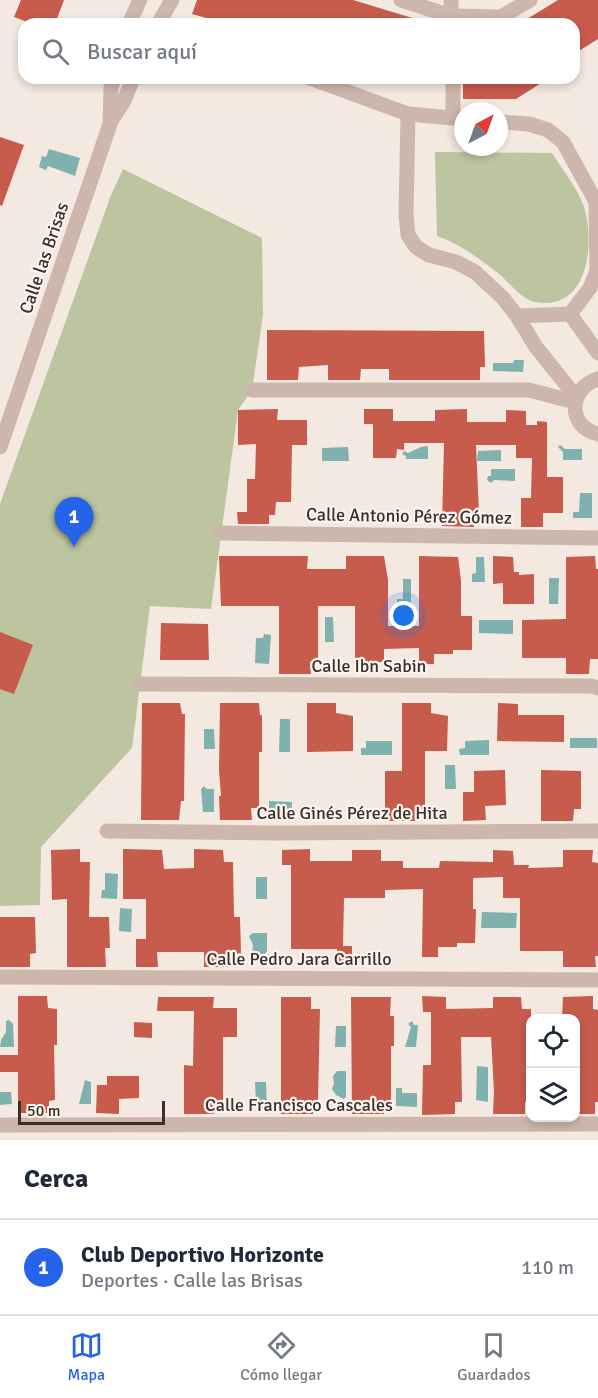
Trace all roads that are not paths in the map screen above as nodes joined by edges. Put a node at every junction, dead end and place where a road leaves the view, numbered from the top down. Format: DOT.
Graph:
graph roads {
  1 [pos="140,0"];
  2 [pos="172,0"];
  3 [pos="401,0"];
  4 [pos="451,0"];
  5 [pos="530,0"];
  6 [pos="131,18"];
  7 [pos="162,18"];
  8 [pos="446,18"];
  9 [pos="451,18"];
  10 [pos="484,18"];
  11 [pos="112,84"];
  12 [pos="131,84"];
  13 [pos="326,84"];
  14 [pos="454,84"];
  15 [pos="456,102"];
  16 [pos="408,114"];
  17 [pos="454,118"];
  18 [pos="508,123"];
  19 [pos="110,124"];
  20 [pos="597,204"];
  21 [pos="597,271"];
  22 [pos="570,314"];
  23 [pos="517,316"];
  24 [pos="598,353"];
  25 [pos="598,379"];
  26 [pos="252,390"];
  27 [pos="576,400"];
  28 [pos="592,432"];
  29 [pos="0,447"];
  30 [pos="598,448"];
  31 [pos="219,533"];
  32 [pos="598,538"];
  33 [pos="139,684"];
  34 [pos="598,688"];
  35 [pos="106,831"];
  36 [pos="598,831"];
  37 [pos="0,977"];
  38 [pos="598,980"];
  39 [pos="0,1125"];
  40 [pos="598,1125"];
  1 -- 6 [label="street"];
  2 -- 7 [label="street"];
  3 -- 8 [label="street"];
  4 -- 9 [label="street"];
  5 -- 10 [label="street"];
  11 -- 19 [label="street, Calle las Brisas"];
  12 -- 19 [label="street"];
  13 -- 16 [label="street"];
  14 -- 15 [label="street"];
  16 -- 17 [label="street"];
  16 -- 23 [label="street"];
  18 -- 20 [label="street"];
  19 -- 29 [label="street, Calle las Brisas"];
  20 -- 21 [label="street"];
  21 -- 22 [label="street"];
  22 -- 23 [label="street"];
  22 -- 24 [label="street"];
  23 -- 27 [label="street"];
  25 -- 27 [label="street"];
  26 -- 27 [label="street"];
  27 -- 28 [label="street"];
  28 -- 30 [label="street"];
  31 -- 32 [label="street, Calle Antonio Pérez Gómez"];
  33 -- 34 [label="street, Calle Ibn Sabin"];
  35 -- 36 [label="street, Calle Ginés Pérez de Hita"];
  37 -- 38 [label="street, Calle Pedro Jara Carrillo"];
  39 -- 40 [label="street, Calle Francisco Cascales"];
}
